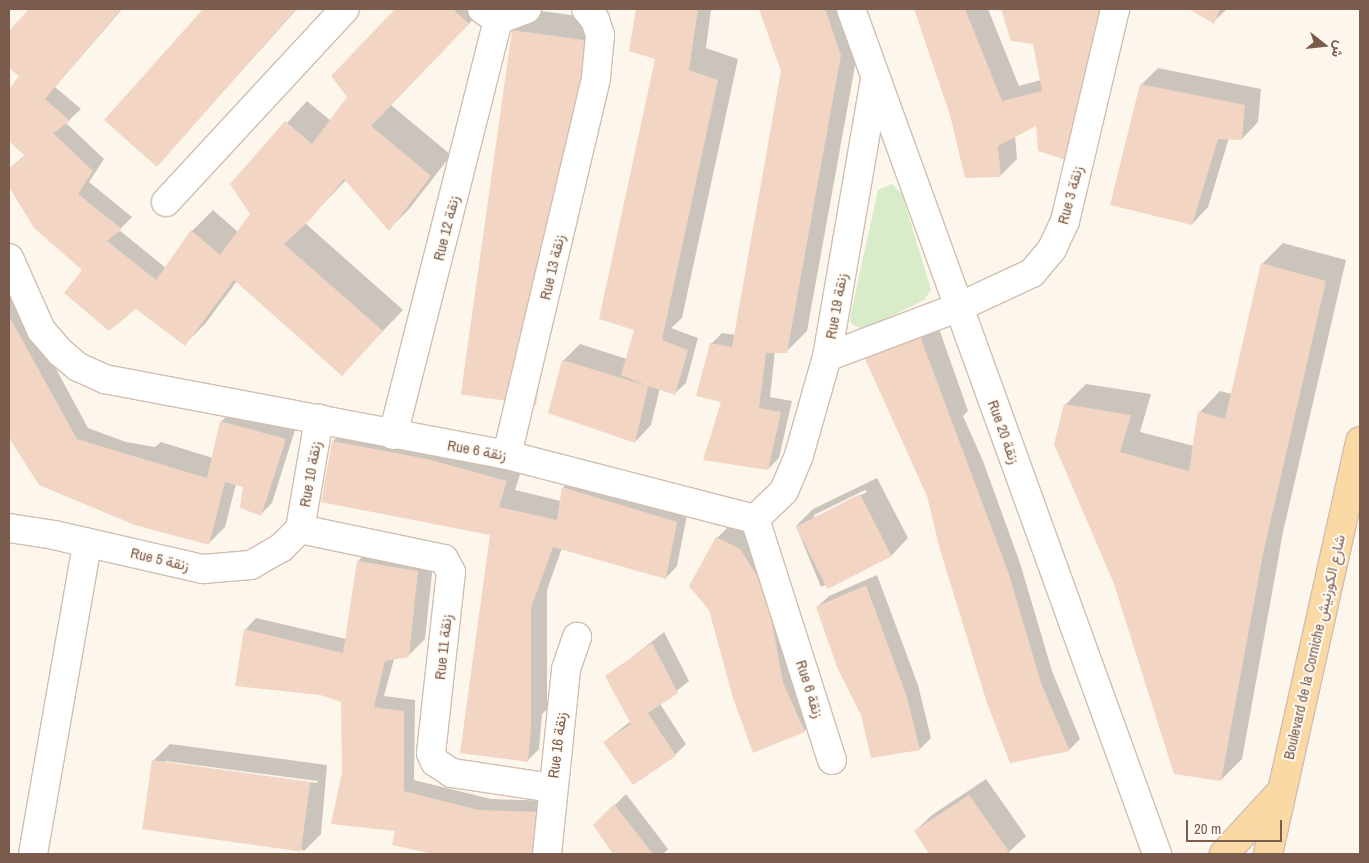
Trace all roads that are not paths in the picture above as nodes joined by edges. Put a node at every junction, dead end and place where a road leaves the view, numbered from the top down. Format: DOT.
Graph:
graph roads {
  1 [pos="345,9"];
  2 [pos="527,9"];
  3 [pos="586,9"];
  4 [pos="851,9"];
  5 [pos="1115,9"];
  6 [pos="490,14"];
  7 [pos="876,77"];
  8 [pos="166,202"];
  9 [pos="9,258"];
  10 [pos="959,307"];
  11 [pos="826,358"];
  12 [pos="319,419"];
  13 [pos="393,435"];
  14 [pos="1360,441"];
  15 [pos="508,455"];
  16 [pos="755,519"];
  17 [pos="9,528"];
  18 [pos="300,529"];
  19 [pos="87,543"];
  20 [pos="577,637"];
  21 [pos="832,760"];
  22 [pos="552,788"];
  23 [pos="1281,791"];
  24 [pos="33,854"];
  25 [pos="547,854"];
  26 [pos="1156,854"];
  27 [pos="1224,854"];
  28 [pos="1268,854"];
  1 -- 8 [label="street"];
  2 -- 6 [label="street"];
  3 -- 15 [label="street, Rue 13 زنقة"];
  4 -- 7 [label="street, Rue 20 زنقة"];
  5 -- 10 [label="street, Rue 3 زنقة"];
  6 -- 13 [label="street, Rue 12 زنقة"];
  7 -- 10 [label="street, Rue 20 زنقة"];
  7 -- 11 [label="street, Rue 19 زنقة"];
  9 -- 12 [label="street, Rue 6 زنقة"];
  10 -- 11 [label="street, Rue 3 زنقة"];
  10 -- 26 [label="street, Rue 20 زنقة"];
  11 -- 16 [label="street, Rue 19 زنقة"];
  12 -- 13 [label="street, Rue 6 زنقة"];
  12 -- 18 [label="street, Rue 10 زنقة"];
  13 -- 15 [label="street, Rue 6 زنقة"];
  14 -- 23 [label="main road, Boulevard de la Corniche شارع الكورنيش"];
  15 -- 16 [label="street, Rue 6 زنقة"];
  16 -- 21 [label="street, Rue 6 زنقة"];
  17 -- 19 [label="street, Rue 5 زنقة"];
  18 -- 19 [label="street, Rue 5 زنقة"];
  18 -- 22 [label="street, Rue 11 زنقة"];
  19 -- 24 [label="street"];
  20 -- 22 [label="street, Rue 16 زنقة"];
  22 -- 25 [label="street, Rue 16 زنقة"];
  23 -- 27 [label="main road"];
  23 -- 28 [label="main road, Boulevard de la Corniche شارع الكورنيش"];
}
